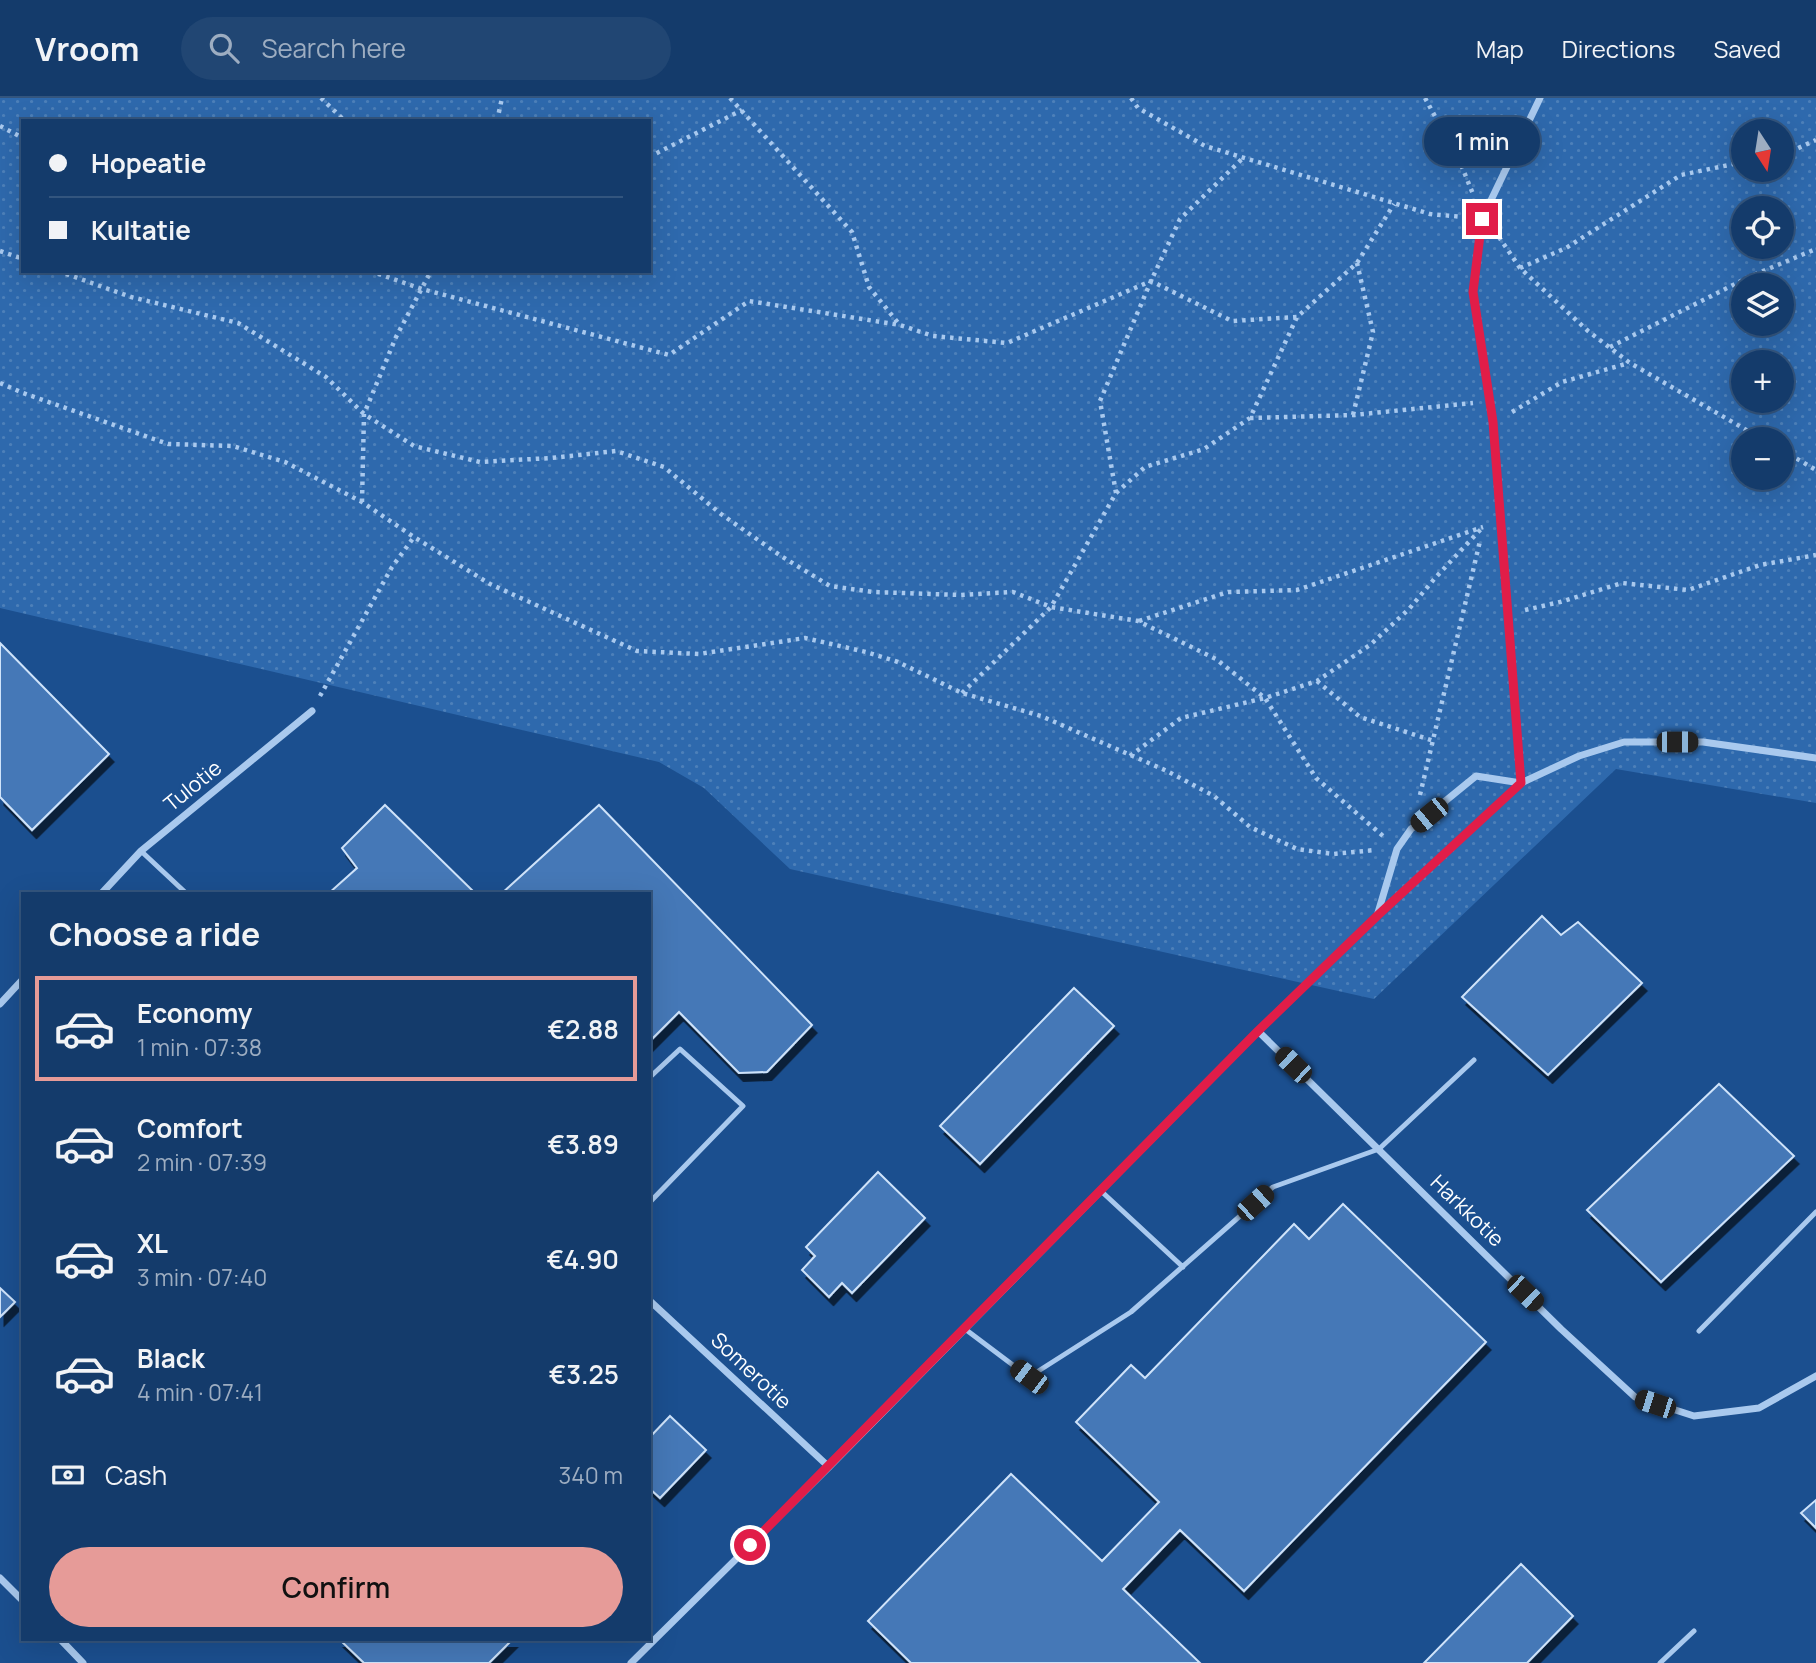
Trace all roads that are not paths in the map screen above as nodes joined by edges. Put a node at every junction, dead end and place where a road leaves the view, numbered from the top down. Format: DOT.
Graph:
graph roads {
  1 [pos="1540,98"];
  2 [pos="312,711"];
  3 [pos="1816,758"];
  4 [pos="1521,783"];
  5 [pos="141,851"];
  6 [pos="104,892"];
  7 [pos="185,892"];
  8 [pos="1377,916"];
  9 [pos="21,981"];
  10 [pos="0,1004"];
  11 [pos="1258,1031"];
  12 [pos="1474,1059"];
  13 [pos="651,1076"];
  14 [pos="1379,1149"];
  15 [pos="1101,1191"];
  16 [pos="651,1201"];
  17 [pos="1816,1212"];
  18 [pos="1183,1267"];
  19 [pos="651,1302"];
  20 [pos="965,1329"];
  21 [pos="1699,1331"];
  22 [pos="1816,1376"];
  23 [pos="829,1467"];
  24 [pos="0,1577"];
  25 [pos="21,1599"];
  26 [pos="1694,1631"];
  27 [pos="62,1641"];
  28 [pos="83,1663"];
  29 [pos="631,1663"];
  30 [pos="1660,1663"];
  1 -- 4 [label="street"];
  2 -- 5 [label="street, Tulotie"];
  3 -- 4 [label="street"];
  4 -- 8 [label="street"];
  4 -- 8 [label="street"];
  5 -- 6 [label="street, Tulotie"];
  5 -- 7 [label="lane"];
  8 -- 11 [label="street"];
  9 -- 10 [label="street"];
  11 -- 14 [label="street, Harkkotie"];
  11 -- 15 [label="street"];
  12 -- 14 [label="lane"];
  13 -- 16 [label="lane"];
  14 -- 18 [label="lane"];
  14 -- 22 [label="street, Harkkotie"];
  15 -- 18 [label="lane"];
  15 -- 20 [label="street"];
  17 -- 21 [label="lane"];
  18 -- 20 [label="lane"];
  19 -- 23 [label="street, Somerotie"];
  20 -- 23 [label="street"];
  23 -- 29 [label="street"];
  24 -- 25 [label="street"];
  26 -- 30 [label="lane"];
  27 -- 28 [label="street"];
}
